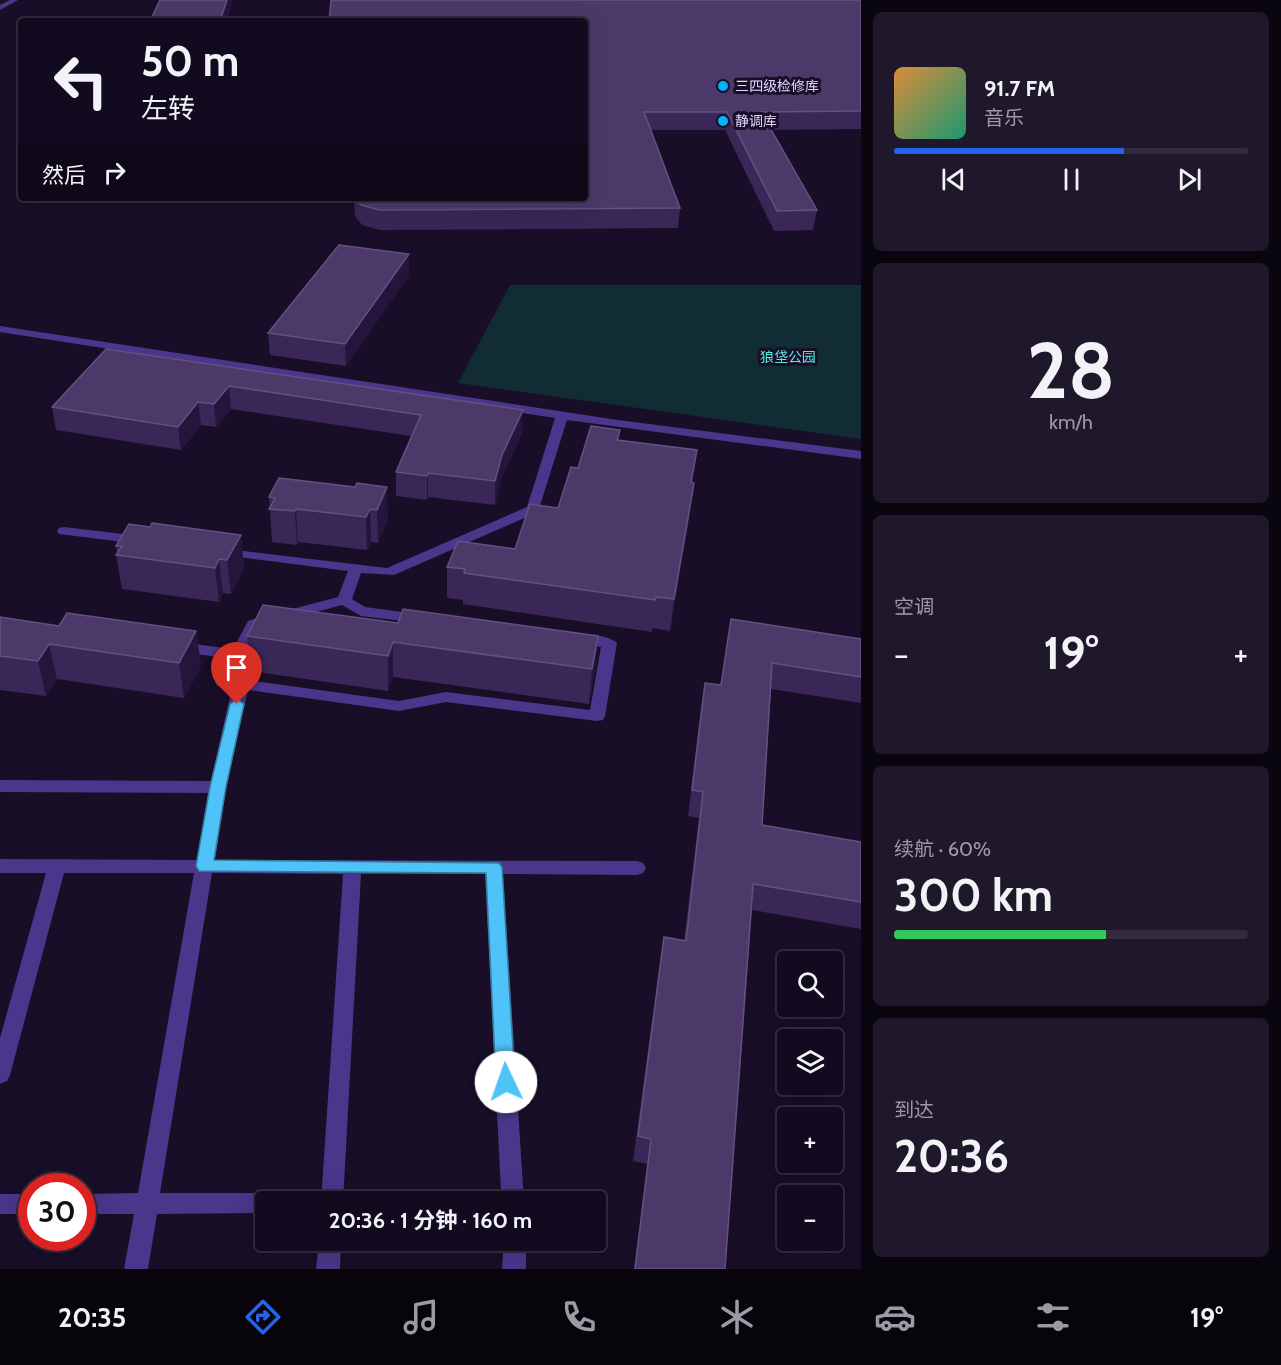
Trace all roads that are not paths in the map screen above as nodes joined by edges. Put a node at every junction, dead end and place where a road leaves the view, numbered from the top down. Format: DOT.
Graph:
graph roads {
  1 [pos="15,0"];
  2 [pos="0,8"];
  3 [pos="0,329"];
  4 [pos="562,415"];
  5 [pos="861,455"];
  6 [pos="64,531"];
  7 [pos="152,542"];
  8 [pos="209,549"];
  9 [pos="356,568"];
  10 [pos="344,600"];
  11 [pos="432,620"];
  12 [pos="562,637"];
  13 [pos="158,644"];
  14 [pos="238,654"];
  15 [pos="241,685"];
  16 [pos="0,786"];
  17 [pos="218,787"];
  18 [pos="0,866"];
  19 [pos="57,866"];
  20 [pos="204,866"];
  21 [pos="352,867"];
  22 [pos="494,867"];
  23 [pos="637,868"];
  24 [pos="0,1074"];
  25 [pos="333,1191"];
  26 [pos="512,1191"];
  27 [pos="147,1203"];
  28 [pos="255,1203"];
  29 [pos="0,1204"];
  30 [pos="18,1204"];
  31 [pos="96,1204"];
  32 [pos="329,1251"];
  33 [pos="515,1251"];
  34 [pos="136,1269"];
  35 [pos="328,1269"];
  36 [pos="514,1269"];
  1 -- 2 [label="street"];
  3 -- 4 [label="street"];
  4 -- 5 [label="street"];
  4 -- 9 [label="street"];
  6 -- 7 [label="street"];
  8 -- 9 [label="street"];
  9 -- 10 [label="street"];
  10 -- 11 [label="street"];
  10 -- 14 [label="street"];
  12 -- 15 [label="street"];
  13 -- 14 [label="street"];
  14 -- 15 [label="street"];
  15 -- 17 [label="street"];
  16 -- 17 [label="street"];
  17 -- 20 [label="street"];
  18 -- 19 [label="street"];
  19 -- 20 [label="street"];
  19 -- 24 [label="street"];
  20 -- 21 [label="street"];
  20 -- 27 [label="street"];
  21 -- 22 [label="street"];
  21 -- 25 [label="street"];
  22 -- 23 [label="street"];
  22 -- 26 [label="street"];
  27 -- 28 [label="street"];
  27 -- 31 [label="street"];
  27 -- 34 [label="street"];
  29 -- 30 [label="street"];
  32 -- 35 [label="street"];
  33 -- 36 [label="street"];
}
